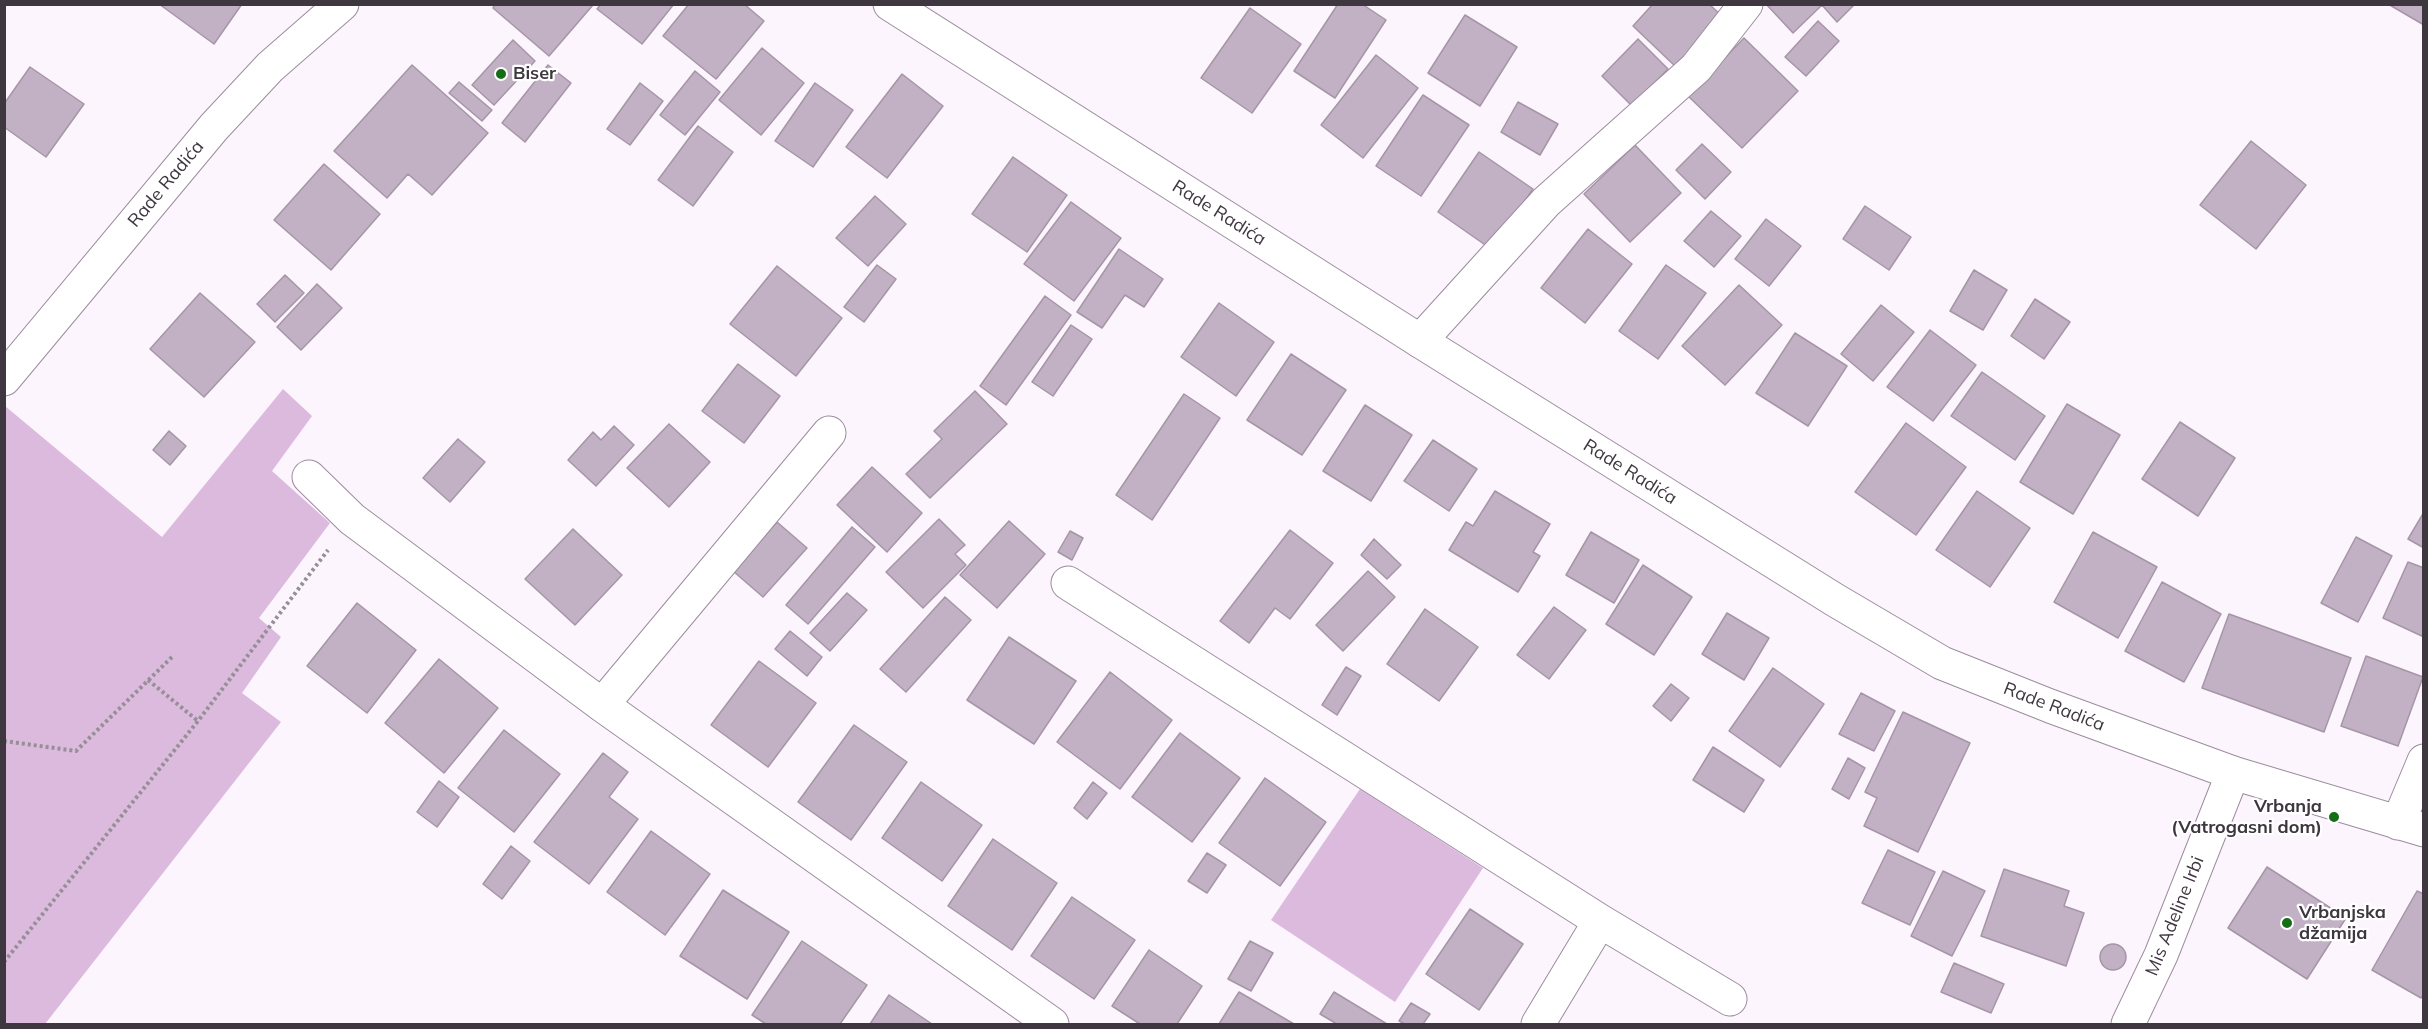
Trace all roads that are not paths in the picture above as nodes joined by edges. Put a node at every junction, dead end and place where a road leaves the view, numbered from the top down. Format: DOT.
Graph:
graph roads {
  1 [pos="342,4"];
  2 [pos="890,4"];
  3 [pos="1746,4"];
  4 [pos="1420,341"];
  5 [pos="4,379"];
  6 [pos="829,433"];
  7 [pos="309,477"];
  8 [pos="1068,583"];
  9 [pos="602,705"];
  10 [pos="2424,761"];
  11 [pos="2233,773"];
  12 [pos="2411,826"];
  13 [pos="1600,921"];
  14 [pos="1730,999"];
  15 [pos="1052,1024"];
  16 [pos="1538,1024"];
  17 [pos="2128,1024"];
  1 -- 5 [label="street, Rade Radića"];
  2 -- 4 [label="street, Rade Radića"];
  3 -- 4 [label="street"];
  4 -- 11 [label="street, Rade Radića"];
  6 -- 9 [label="street"];
  7 -- 9 [label="street"];
  8 -- 13 [label="street"];
  9 -- 15 [label="street"];
  10 -- 12 [label="street"];
  11 -- 12 [label="street, Rade Radića"];
  11 -- 17 [label="street, Mis Adeline Irbi"];
  13 -- 14 [label="street"];
  13 -- 16 [label="street"];
}
